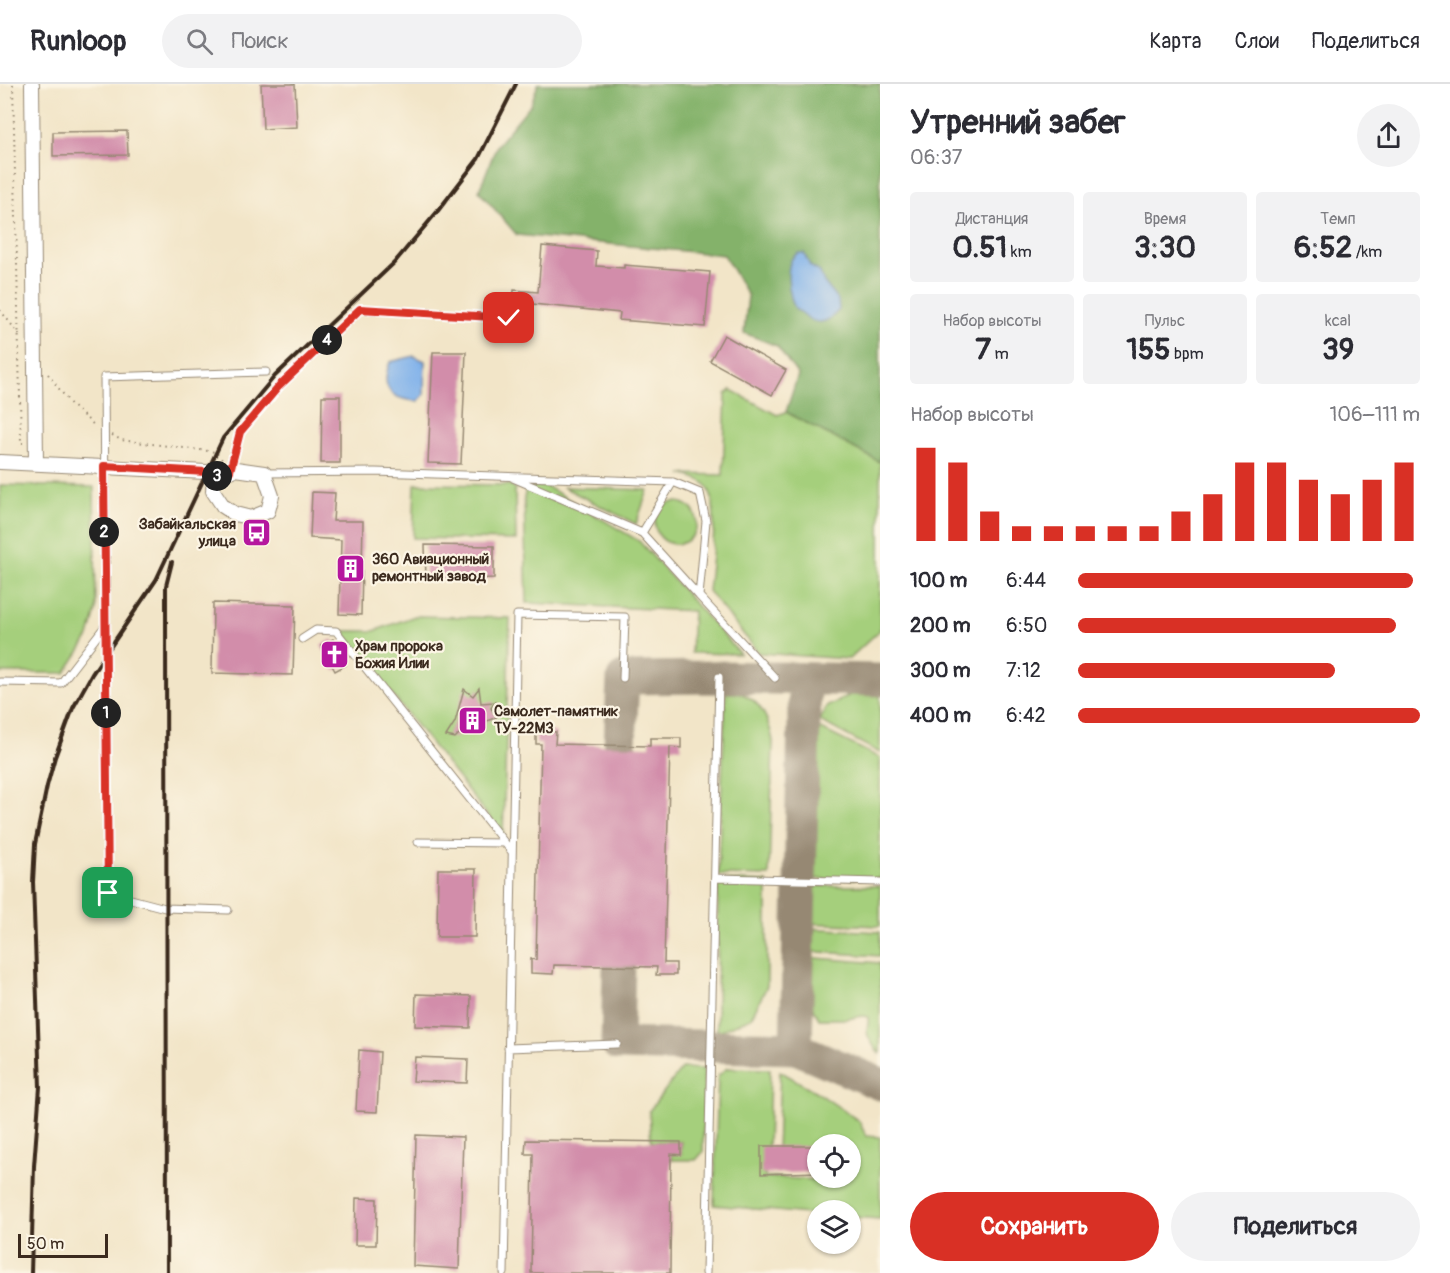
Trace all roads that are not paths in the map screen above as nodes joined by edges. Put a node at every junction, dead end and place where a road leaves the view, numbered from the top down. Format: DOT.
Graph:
graph roads {
  1 [pos="32,84"];
  2 [pos="509,318"];
  3 [pos="266,372"];
  4 [pos="0,462"];
  5 [pos="36,462"];
  6 [pos="104,466"];
  7 [pos="230,471"];
  8 [pos="264,473"];
  9 [pos="508,476"];
  10 [pos="214,477"];
  11 [pos="673,482"];
  12 [pos="642,532"];
  13 [pos="699,596"];
  14 [pos="105,627"];
  15 [pos="302,639"];
  16 [pos="719,677"];
  17 [pos="623,678"];
  18 [pos="775,678"];
  19 [pos="0,682"];
  20 [pos="418,842"];
  21 [pos="505,843"];
  22 [pos="512,852"];
  23 [pos="715,878"];
  24 [pos="880,882"];
  25 [pos="228,910"];
  26 [pos="617,1044"];
  27 [pos="508,1048"];
  28 [pos="504,1273"];
  29 [pos="706,1273"];
  1 -- 5 [label="street"];
  2 -- 7 [label="lane"];
  3 -- 6 [label="lane"];
  4 -- 5 [label="street"];
  5 -- 6 [label="street"];
  6 -- 10 [label="street"];
  6 -- 14 [label="lane"];
  7 -- 8 [label="street"];
  7 -- 10 [label="street"];
  8 -- 9 [label="lane"];
  8 -- 10 [label="street"];
  9 -- 11 [label="lane"];
  9 -- 12 [label="lane"];
  11 -- 12 [label="lane"];
  11 -- 13 [label="lane"];
  12 -- 13 [label="lane"];
  13 -- 18 [label="lane"];
  14 -- 19 [label="lane"];
  14 -- 25 [label="lane"];
  15 -- 21 [label="lane"];
  16 -- 23 [label="lane"];
  17 -- 22 [label="lane"];
  20 -- 21 [label="lane"];
  21 -- 22 [label="lane"];
  22 -- 27 [label="lane"];
  23 -- 24 [label="lane"];
  23 -- 29 [label="lane"];
  26 -- 27 [label="lane"];
  27 -- 28 [label="lane"];
}
